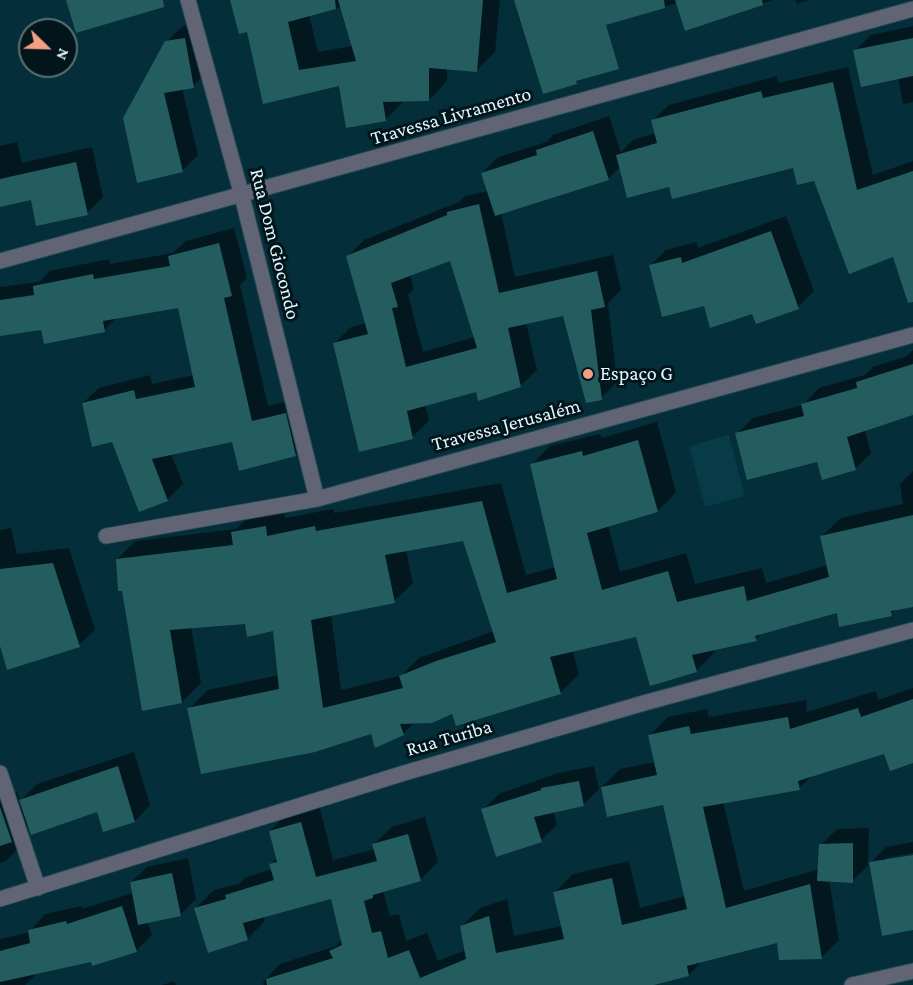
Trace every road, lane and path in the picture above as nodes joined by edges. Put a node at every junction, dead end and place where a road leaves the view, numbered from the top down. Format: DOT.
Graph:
graph roads {
  1 [pos="188,0"];
  2 [pos="913,9"];
  3 [pos="242,196"];
  4 [pos="0,261"];
  5 [pos="913,335"];
  6 [pos="317,499"];
  7 [pos="106,536"];
  8 [pos="913,630"];
  9 [pos="0,773"];
  10 [pos="38,888"];
  11 [pos="0,899"];
  12 [pos="913,971"];
  13 [pos="852,985"];
  1 -- 3 [label="street, Rua Dom Giocondo"];
  2 -- 3 [label="street, Travessa Livramento"];
  3 -- 4 [label="street, Travessa Livramento"];
  3 -- 6 [label="street, Rua Dom Giocondo"];
  5 -- 6 [label="street, Travessa Jerusalém"];
  6 -- 7 [label="street, Travessa Jerusalém"];
  8 -- 10 [label="street, Rua Turiba"];
  9 -- 10 [label="street"];
  10 -- 11 [label="street, Rua Turiba"];
  12 -- 13 [label="street"];
}
